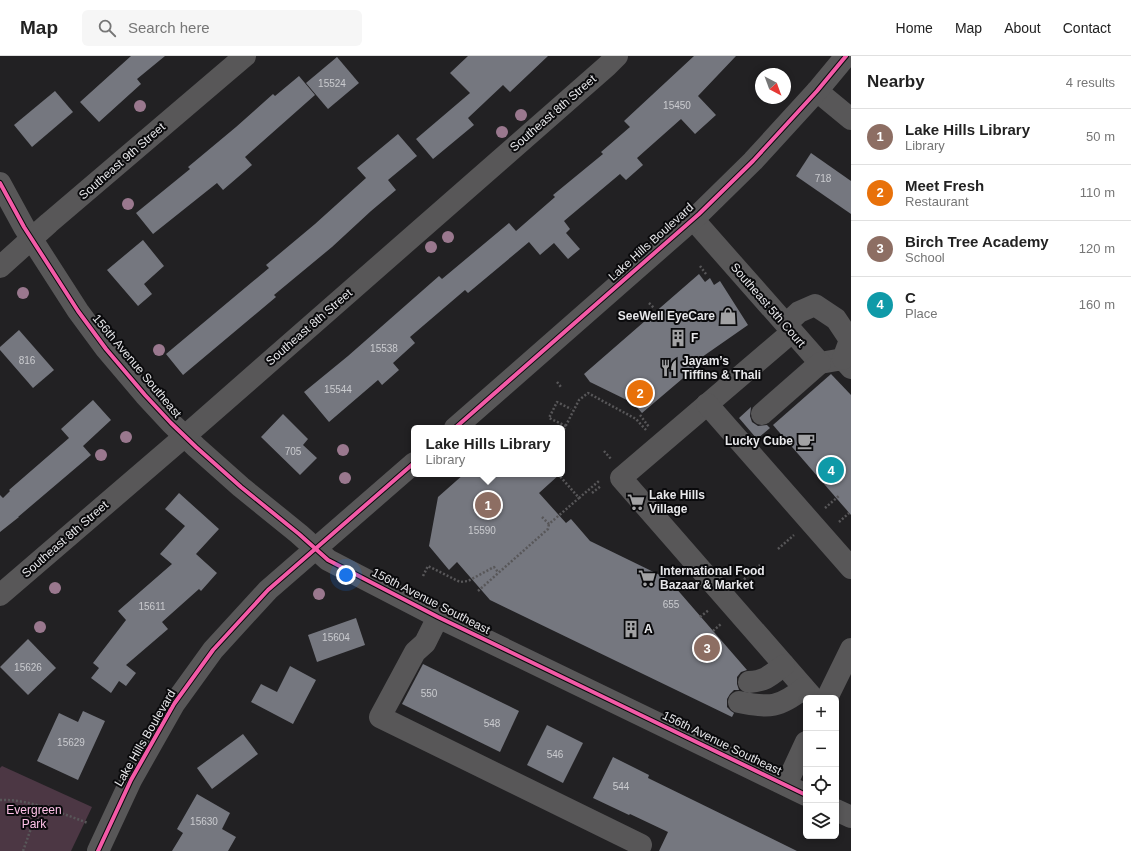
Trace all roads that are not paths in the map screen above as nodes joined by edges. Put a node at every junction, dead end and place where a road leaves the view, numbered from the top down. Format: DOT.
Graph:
graph roads {
  1 [pos="245,56"];
  2 [pos="617,56"];
  3 [pos="846,56"];
  4 [pos="817,91"];
  5 [pos="851,120"];
  6 [pos="0,183"];
  7 [pos="693,219"];
  8 [pos="31,239"];
  9 [pos="0,267"];
  10 [pos="788,328"];
  11 [pos="820,363"];
  12 [pos="847,363"];
  13 [pos="707,404"];
  14 [pos="762,414"];
  15 [pos="458,425"];
  16 [pos="185,436"];
  17 [pos="411,466"];
  18 [pos="315,549"];
  19 [pos="851,568"];
  20 [pos="0,596"];
  21 [pos="438,617"];
  22 [pos="851,649"];
  23 [pos="784,664"];
  24 [pos="749,682"];
  25 [pos="808,693"];
  26 [pos="828,695"];
  27 [pos="739,702"];
  28 [pos="803,748"];
  29 [pos="786,785"];
  30 [pos="803,794"];
  31 [pos="839,811"];
  32 [pos="851,817"];
  33 [pos="641,845"];
  34 [pos="98,851"];
  1 -- 8 [label="street, Southeast 9th Street"];
  2 -- 16 [label="street, Southeast 8th Street"];
  3 -- 4 [label="street, Lake Hills Boulevard"];
  4 -- 5 [label="street"];
  4 -- 7 [label="street, Lake Hills Boulevard"];
  6 -- 8 [label="street, 156th Avenue Southeast"];
  7 -- 10 [label="street, Southeast 5th Court"];
  7 -- 15 [label="street, Lake Hills Boulevard"];
  8 -- 9 [label="street, Southeast 9th Street"];
  8 -- 16 [label="street, 156th Avenue Southeast"];
  10 -- 11 [label="street, Southeast 5th Court"];
  10 -- 12 [label="street"];
  10 -- 13 [label="street"];
  11 -- 12 [label="street"];
  11 -- 14 [label="street"];
  13 -- 19 [label="street"];
  13 -- 23 [label="street"];
  16 -- 18 [label="street, 156th Avenue Southeast"];
  16 -- 20 [label="street, Southeast 8th Street"];
  17 -- 18 [label="street, Lake Hills Boulevard"];
  18 -- 21 [label="street, 156th Avenue Southeast"];
  18 -- 34 [label="street, Lake Hills Boulevard"];
  21 -- 29 [label="street, 156th Avenue Southeast"];
  21 -- 33 [label="street"];
  22 -- 26 [label="street"];
  23 -- 24 [label="street"];
  23 -- 25 [label="street"];
  25 -- 27 [label="street"];
  28 -- 29 [label="street"];
  29 -- 30 [label="street, 156th Avenue Southeast"];
  31 -- 32 [label="street"];
}
